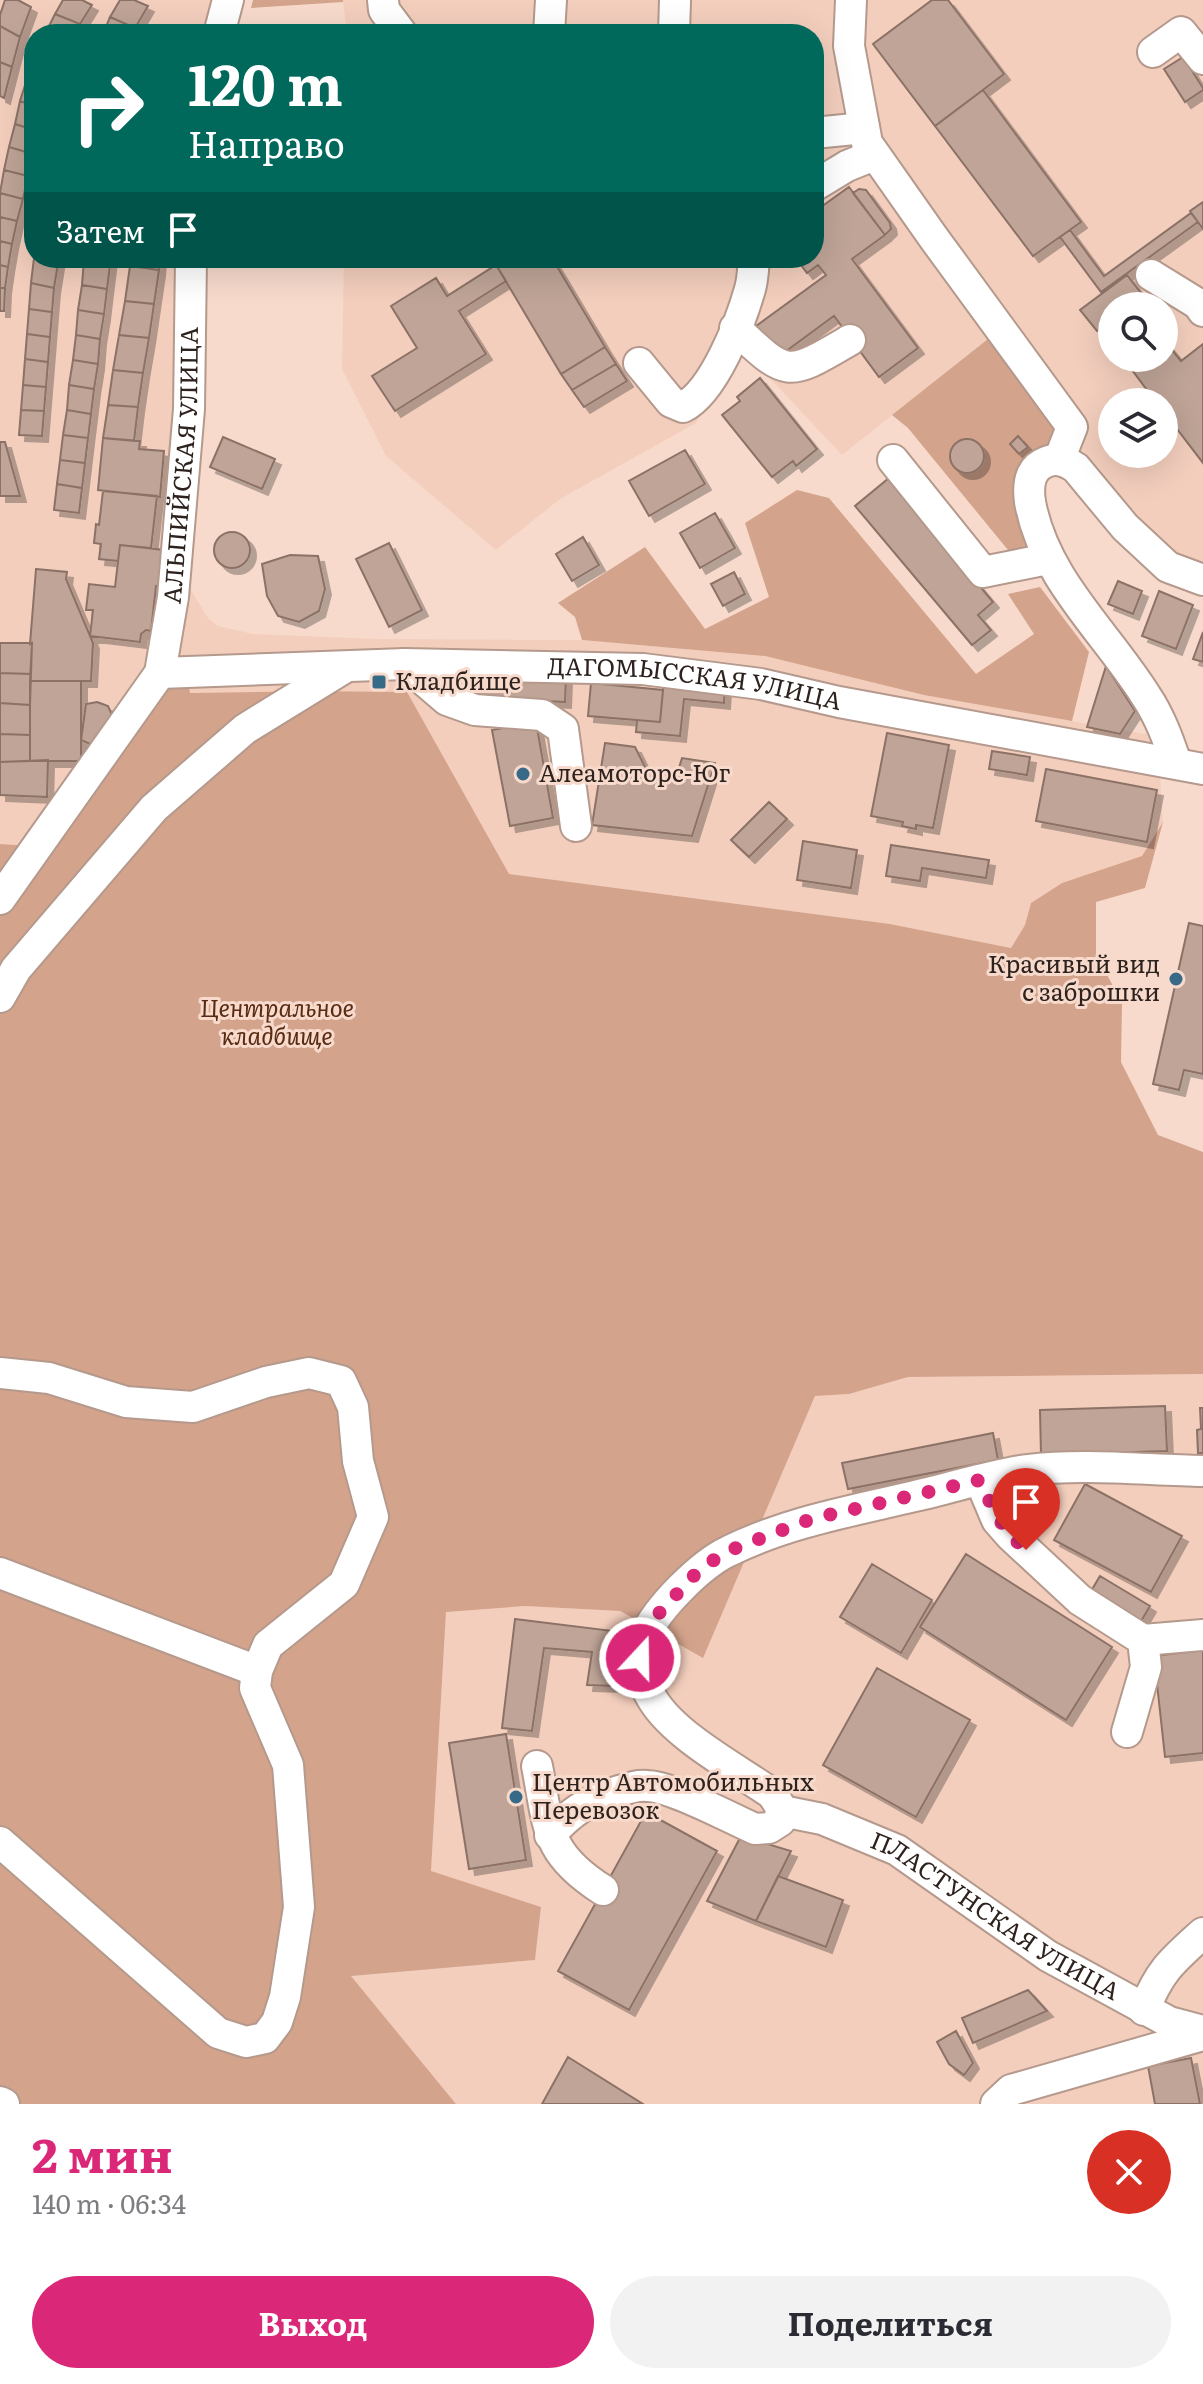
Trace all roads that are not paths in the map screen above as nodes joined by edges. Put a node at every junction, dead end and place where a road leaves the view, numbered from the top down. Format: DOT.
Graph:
graph roads {
  1 [pos="228,0"];
  2 [pos="383,0"];
  3 [pos="551,0"];
  4 [pos="675,0"];
  5 [pos="851,0"];
  6 [pos="222,24"];
  7 [pos="394,24"];
  8 [pos="550,24"];
  9 [pos="674,24"];
  10 [pos="1153,52"];
  11 [pos="1203,59"];
  12 [pos="824,134"];
  13 [pos="869,141"];
  14 [pos="824,180"];
  15 [pos="191,268"];
  16 [pos="753,268"];
  17 [pos="1151,275"];
  18 [pos="1203,311"];
  19 [pos="735,328"];
  20 [pos="850,340"];
  21 [pos="639,363"];
  22 [pos="893,460"];
  23 [pos="1059,460"];
  24 [pos="1048,559"];
  25 [pos="1203,580"];
  26 [pos="405,664"];
  27 [pos="345,667"];
  28 [pos="160,673"];
  29 [pos="1190,766"];
  30 [pos="576,826"];
  31 [pos="0,899"];
  32 [pos="0,997"];
  33 [pos="0,1373"];
  34 [pos="1203,1471"];
  35 [pos="980,1480"];
  36 [pos="0,1573"];
  37 [pos="1203,1635"];
  38 [pos="1143,1640"];
  39 [pos="257,1671"];
  40 [pos="1127,1732"];
  41 [pos="537,1766"];
  42 [pos="782,1811"];
  43 [pos="550,1835"];
  44 [pos="0,1842"];
  45 [pos="603,1890"];
  46 [pos="1203,1933"];
  47 [pos="1144,2010"];
  48 [pos="1203,2033"];
  49 [pos="996,2104"];
  1 -- 6 [label="street"];
  2 -- 7 [label="street"];
  3 -- 8 [label="street"];
  4 -- 9 [label="street"];
  5 -- 13 [label="street"];
  10 -- 11 [label="street"];
  12 -- 13 [label="street"];
  13 -- 14 [label="street"];
  13 -- 23 [label="street"];
  15 -- 28 [label="street, АЛЬПИЙСКАЯ УЛИЦА"];
  16 -- 19 [label="street"];
  17 -- 18 [label="street"];
  19 -- 20 [label="street"];
  19 -- 21 [label="street"];
  22 -- 24 [label="street"];
  23 -- 24 [label="street, ДАГОМЫССКАЯ УЛИЦА"];
  23 -- 25 [label="street"];
  24 -- 29 [label="street, ДАГОМЫССКАЯ УЛИЦА"];
  26 -- 27 [label="street, ДАГОМЫССКАЯ УЛИЦА"];
  26 -- 29 [label="street, ДАГОМЫССКАЯ УЛИЦА"];
  26 -- 30 [label="street"];
  27 -- 28 [label="street, ДАГОМЫССКАЯ УЛИЦА"];
  27 -- 32 [label="street"];
  28 -- 31 [label="street"];
  33 -- 39 [label="street"];
  34 -- 35 [label="street"];
  35 -- 38 [label="street"];
  35 -- 42 [label="street"];
  36 -- 39 [label="street"];
  37 -- 38 [label="street"];
  38 -- 40 [label="street"];
  39 -- 44 [label="street"];
  41 -- 43 [label="street"];
  42 -- 43 [label="street"];
  42 -- 47 [label="street, ПЛАСТУНСКАЯ УЛИЦА"];
  43 -- 45 [label="street"];
  46 -- 47 [label="street"];
  47 -- 48 [label="street, ПЛАСТУНСКАЯ УЛИЦА"];
  48 -- 49 [label="street"];
}
